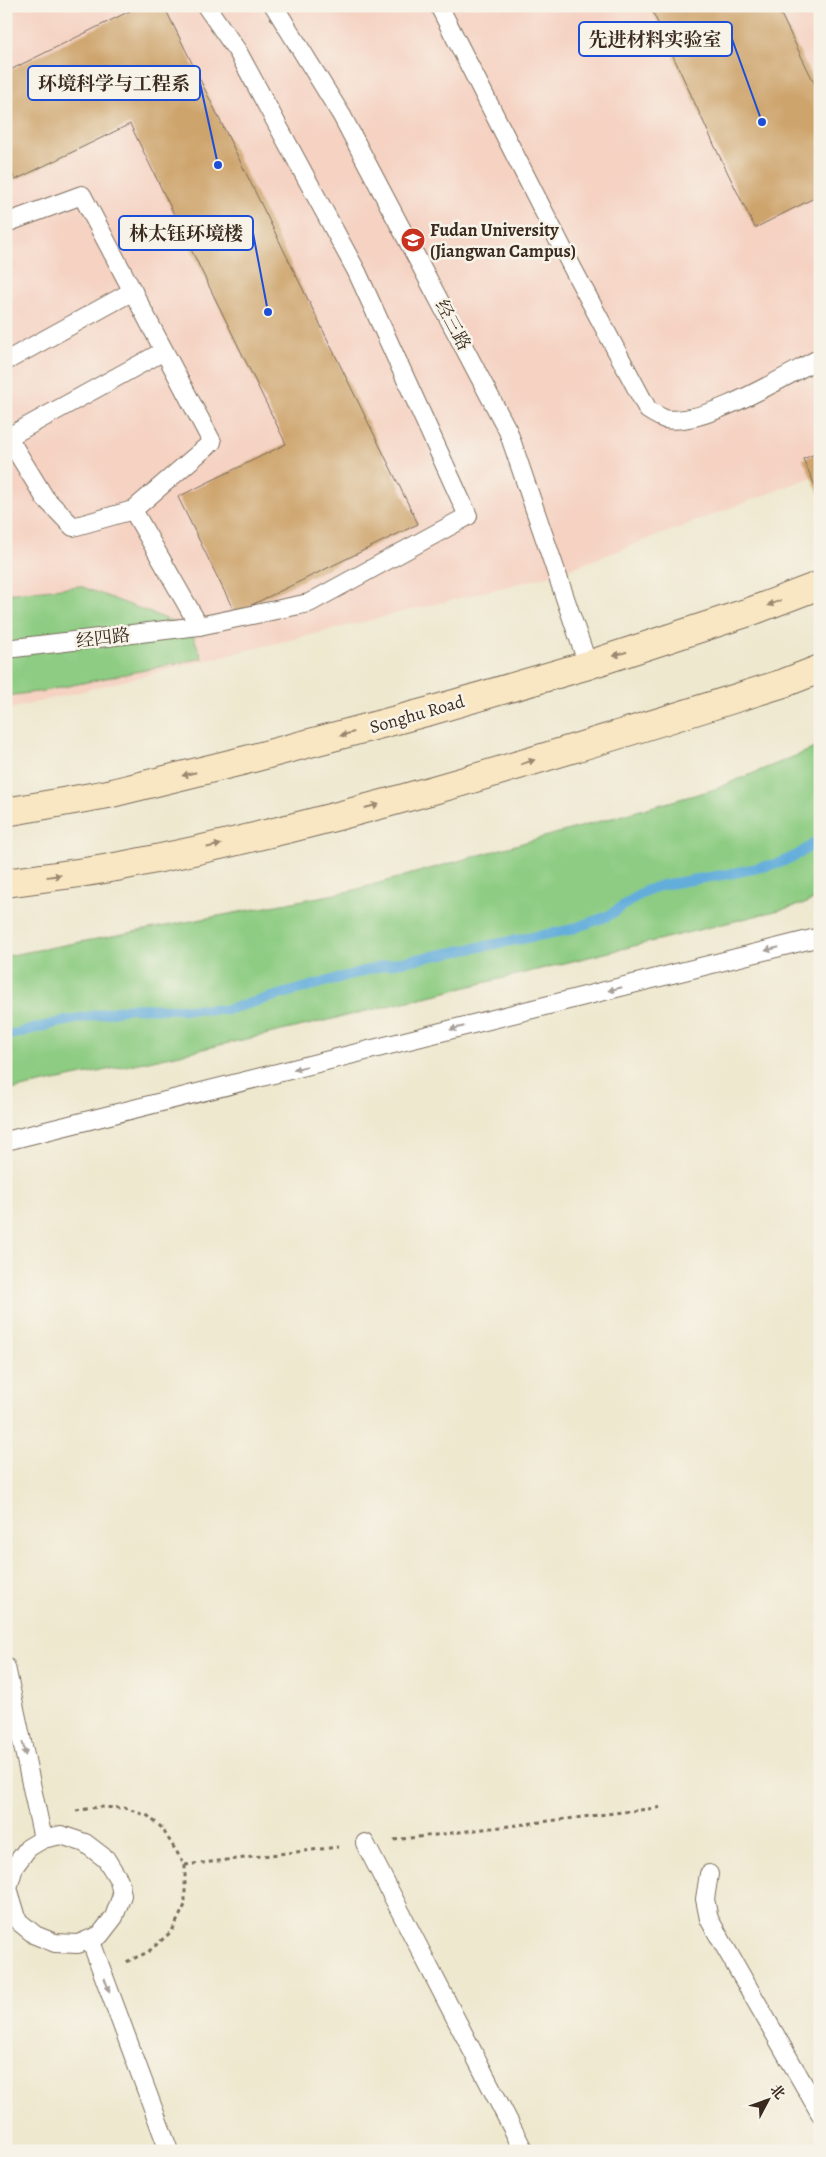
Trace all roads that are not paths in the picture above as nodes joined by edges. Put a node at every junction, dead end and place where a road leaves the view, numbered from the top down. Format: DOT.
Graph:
graph roads {
  1 [pos="206,6"];
  2 [pos="274,6"];
  3 [pos="439,6"];
  4 [pos="6,223"];
  5 [pos="133,291"];
  6 [pos="164,351"];
  7 [pos="820,358"];
  8 [pos="6,361"];
  9 [pos="7,436"];
  10 [pos="133,510"];
  11 [pos="820,585"];
  12 [pos="199,626"];
  13 [pos="6,649"];
  14 [pos="588,665"];
  15 [pos="820,669"];
  16 [pos="6,812"];
  17 [pos="6,883"];
  18 [pos="820,937"];
  19 [pos="6,1141"];
  20 [pos="6,1667"];
  21 [pos="43,1839"];
  22 [pos="365,1844"];
  23 [pos="708,1874"];
  24 [pos="7,1888"];
  25 [pos="12,1923"];
  26 [pos="90,1939"];
  27 [pos="820,2113"];
  28 [pos="168,2151"];
  29 [pos="524,2151"];
  1 -- 12 [label="lane, 经四路"];
  2 -- 14 [label="lane, 经三路"];
  3 -- 7 [label="lane"];
  4 -- 5 [label="lane"];
  5 -- 6 [label="lane"];
  5 -- 8 [label="lane"];
  6 -- 9 [label="lane"];
  6 -- 10 [label="lane"];
  9 -- 10 [label="lane"];
  10 -- 12 [label="lane"];
  11 -- 14 [label="main road, Songhu Road, one-way"];
  12 -- 13 [label="lane, 经四路"];
  14 -- 16 [label="main road, Songhu Road, one-way"];
  17 -- 15 [label="main road, one-way"];
  18 -- 19 [label="lane, one-way"];
  20 -- 21 [label="lane, one-way"];
  21 -- 24 [label="lane"];
  21 -- 26 [label="lane"];
  22 -- 29 [label="lane"];
  23 -- 27 [label="lane"];
  24 -- 25 [label="lane"];
  25 -- 26 [label="lane"];
  26 -- 28 [label="lane, one-way"];
}
